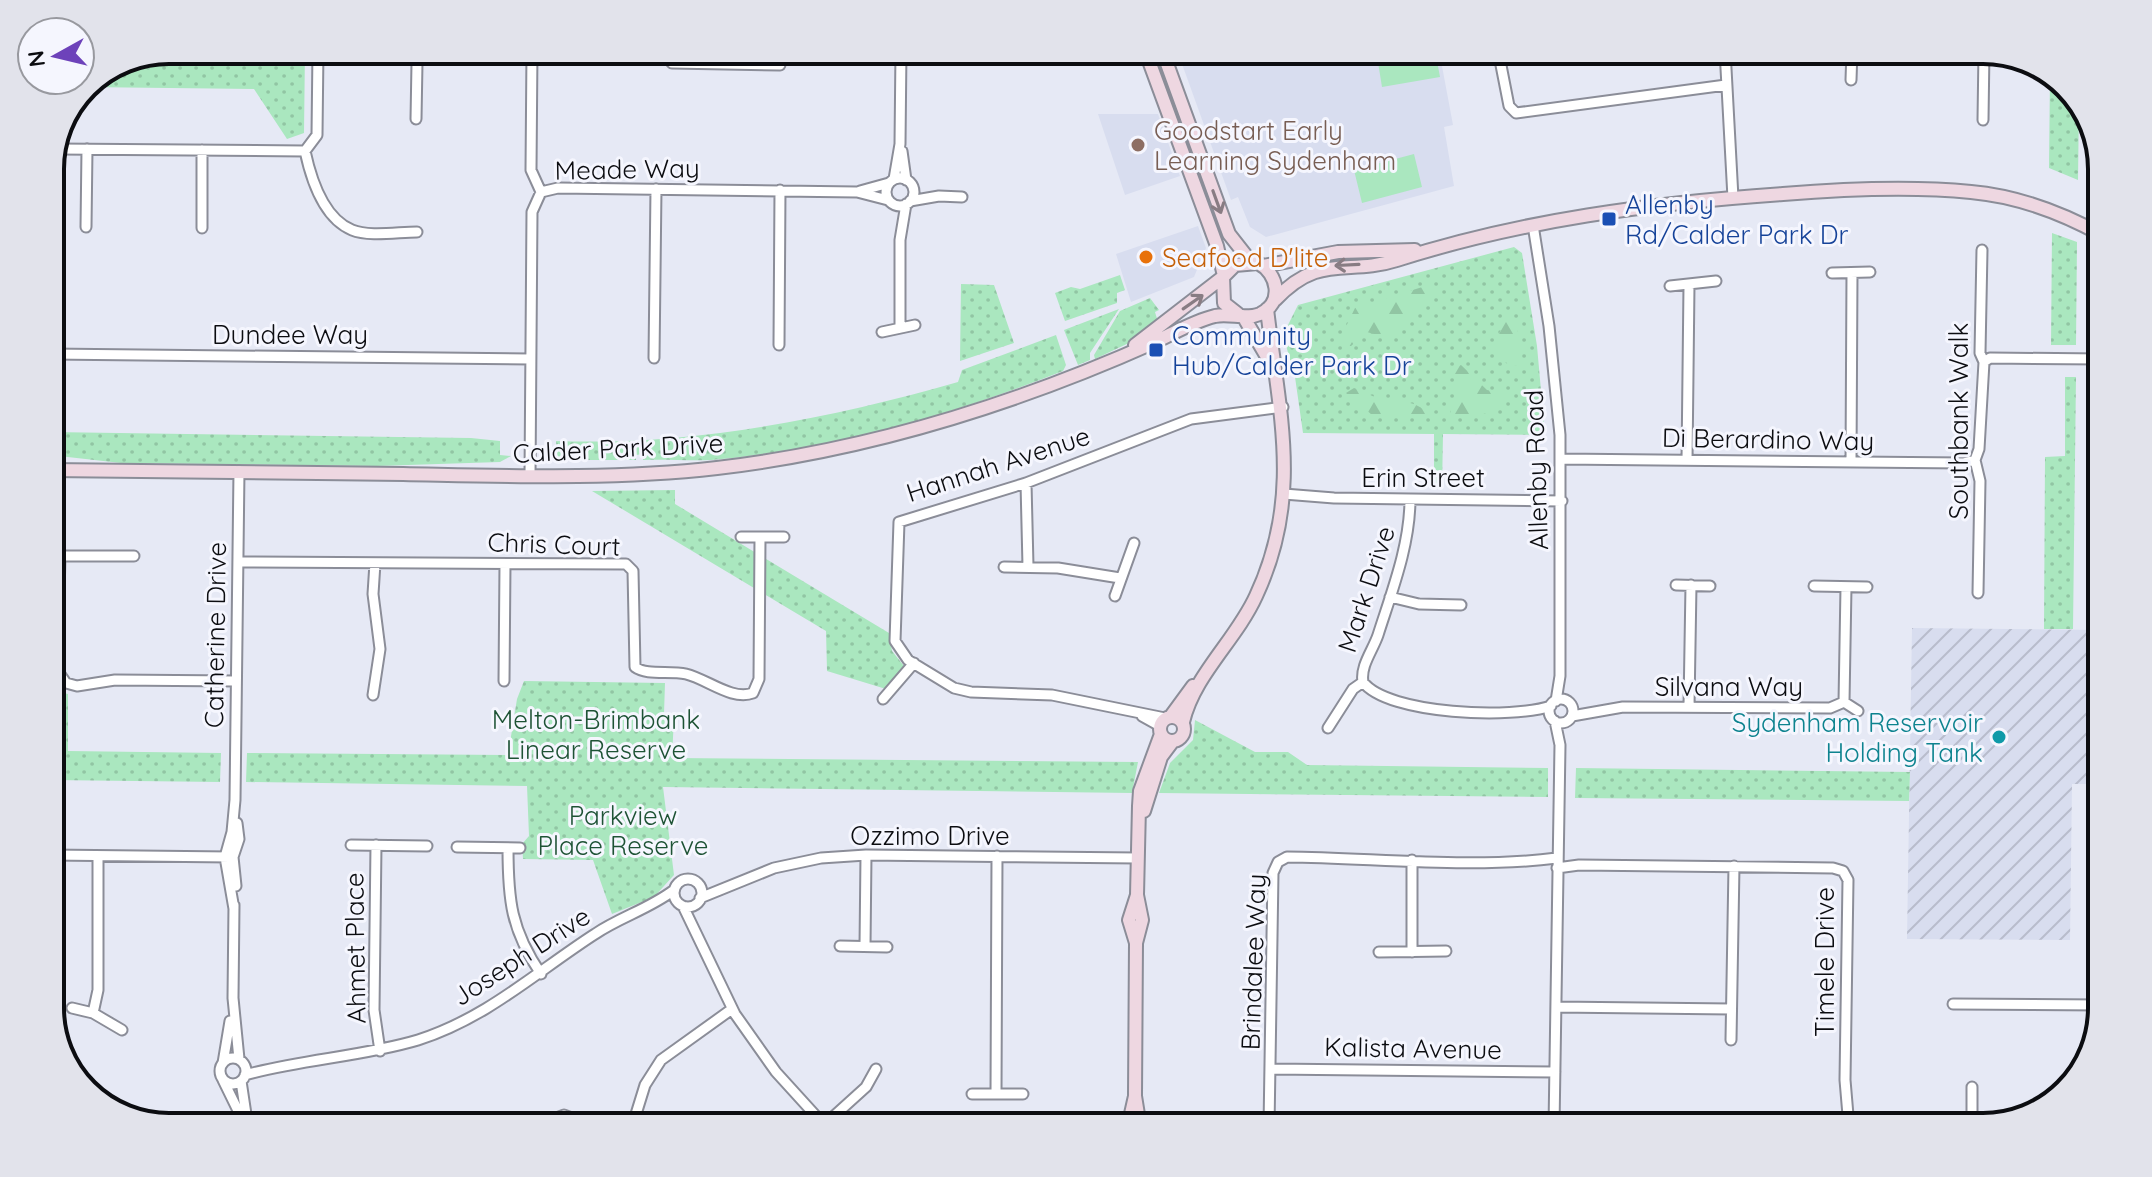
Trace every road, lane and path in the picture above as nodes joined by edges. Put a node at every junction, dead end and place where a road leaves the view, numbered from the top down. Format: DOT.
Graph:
graph roads {
  1 [pos="318,64"];
  2 [pos="417,64"];
  3 [pos="532,64"];
  4 [pos="726,64"];
  5 [pos="780,64"];
  6 [pos="901,64"];
  7 [pos="1150,64"];
  8 [pos="1167,64"];
  9 [pos="1501,64"];
  10 [pos="1725,64"];
  11 [pos="1852,64"];
  12 [pos="1984,64"];
  13 [pos="1851,80"];
  14 [pos="1726,85"];
  15 [pos="1176,87"];
  16 [pos="1160,93"];
  17 [pos="416,119"];
  18 [pos="1983,120"];
  19 [pos="900,144"];
  20 [pos="67,149"];
  21 [pos="87,149"];
  22 [pos="202,150"];
  23 [pos="305,151"];
  24 [pos="1207,174"];
  25 [pos="1192,180"];
  26 [pos="892,181"];
  27 [pos="909,182"];
  28 [pos="656,189"];
  29 [pos="780,190"];
  30 [pos="541,192"];
  31 [pos="857,192"];
  32 [pos="939,196"];
  33 [pos="962,197"];
  34 [pos="1736,197"];
  35 [pos="891,202"];
  36 [pos="908,203"];
  37 [pos="1530,225"];
  38 [pos="86,227"];
  39 [pos="202,228"];
  40 [pos="2088,229"];
  41 [pos="417,232"];
  42 [pos="900,240"];
  43 [pos="1422,250"];
  44 [pos="1982,250"];
  45 [pos="1257,264"];
  46 [pos="1870,272"];
  47 [pos="1832,273"];
  48 [pos="1852,273"];
  49 [pos="1224,277"];
  50 [pos="1716,281"];
  51 [pos="1689,285"];
  52 [pos="1670,286"];
  53 [pos="1269,308"];
  54 [pos="1240,315"];
  55 [pos="915,325"];
  56 [pos="900,328"];
  57 [pos="882,332"];
  58 [pos="779,345"];
  59 [pos="64,354"];
  60 [pos="654,358"];
  61 [pos="530,359"];
  62 [pos="1117,359"];
  63 [pos="2088,359"];
  64 [pos="1984,362"];
  65 [pos="1275,372"];
  66 [pos="1282,404"];
  67 [pos="1561,459"];
  68 [pos="1687,460"];
  69 [pos="1975,460"];
  70 [pos="1851,462"];
  71 [pos="64,463"];
  72 [pos="64,470"];
  73 [pos="105,470"];
  74 [pos="239,471"];
  75 [pos="530,476"];
  76 [pos="1026,483"];
  77 [pos="1284,494"];
  78 [pos="1410,499"];
  79 [pos="1562,501"];
  80 [pos="741,537"];
  81 [pos="784,537"];
  82 [pos="760,538"];
  83 [pos="1134,543"];
  84 [pos="64,556"];
  85 [pos="134,556"];
  86 [pos="238,562"];
  87 [pos="375,563"];
  88 [pos="505,564"];
  89 [pos="1028,566"];
  90 [pos="1004,567"];
  91 [pos="1120,578"];
  92 [pos="1676,585"];
  93 [pos="1691,585"];
  94 [pos="1710,586"];
  95 [pos="1814,586"];
  96 [pos="1846,587"];
  97 [pos="1867,587"];
  98 [pos="1978,593"];
  99 [pos="1115,596"];
  100 [pos="1390,597"];
  101 [pos="1461,605"];
  102 [pos="914,663"];
  103 [pos="64,681"];
  104 [pos="236,681"];
  105 [pos="504,681"];
  106 [pos="1363,682"];
  107 [pos="373,695"];
  108 [pos="883,699"];
  109 [pos="1844,702"];
  110 [pos="1689,706"];
  111 [pos="1561,711"];
  112 [pos="1858,711"];
  113 [pos="1169,726"];
  114 [pos="1328,728"];
  115 [pos="351,845"];
  116 [pos="376,845"];
  117 [pos="427,846"];
  118 [pos="457,847"];
  119 [pos="508,848"];
  120 [pos="520,848"];
  121 [pos="64,855"];
  122 [pos="866,855"];
  123 [pos="98,856"];
  124 [pos="997,856"];
  125 [pos="229,857"];
  126 [pos="1137,858"];
  127 [pos="1412,860"];
  128 [pos="1557,863"];
  129 [pos="1734,866"];
  130 [pos="699,885"];
  131 [pos="728,885"];
  132 [pos="674,890"];
  133 [pos="698,901"];
  134 [pos="681,905"];
  135 [pos="651,907"];
  136 [pos="696,929"];
  137 [pos="840,946"];
  138 [pos="865,946"];
  139 [pos="887,947"];
  140 [pos="1446,951"];
  141 [pos="1379,952"];
  142 [pos="1412,952"];
  143 [pos="541,974"];
  144 [pos="233,998"];
  145 [pos="1953,1004"];
  146 [pos="2088,1005"];
  147 [pos="1556,1007"];
  148 [pos="72,1008"];
  149 [pos="1731,1009"];
  150 [pos="734,1011"];
  151 [pos="93,1013"];
  152 [pos="122,1030"];
  153 [pos="1731,1040"];
  154 [pos="380,1051"];
  155 [pos="223,1063"];
  156 [pos="876,1069"];
  157 [pos="1272,1069"];
  158 [pos="243,1070"];
  159 [pos="1555,1072"];
  160 [pos="222,1077"];
  161 [pos="1972,1087"];
  162 [pos="996,1093"];
  163 [pos="972,1094"];
  164 [pos="1023,1094"];
  165 [pos="1135,1096"];
  166 [pos="240,1113"];
  167 [pos="246,1113"];
  168 [pos="636,1113"];
  169 [pos="812,1113"];
  170 [pos="839,1113"];
  171 [pos="1131,1113"];
  172 [pos="1138,1113"];
  173 [pos="1270,1113"];
  174 [pos="1554,1113"];
  175 [pos="1848,1113"];
  176 [pos="1972,1113"];
  1 -- 23 [label="street"];
  2 -- 17 [label="street"];
  3 -- 30 [label="street"];
  4 -- 5 [label="street"];
  6 -- 19 [label="street"];
  7 -- 16 [label="street"];
  8 -- 15 [label="street"];
  9 -- 14 [label="street"];
  10 -- 14 [label="street"];
  11 -- 13 [label="street"];
  12 -- 18 [label="street"];
  14 -- 34 [label="street"];
  15 -- 16 [label="street"];
  15 -- 24 [label="street"];
  16 -- 25 [label="street"];
  19 -- 26 [label="street"];
  19 -- 27 [label="street"];
  20 -- 21 [label="street"];
  21 -- 22 [label="street"];
  21 -- 38 [label="street"];
  22 -- 23 [label="street"];
  22 -- 39 [label="street"];
  23 -- 41 [label="street"];
  24 -- 25 [label="street"];
  24 -- 45 [label="street, one-way"];
  25 -- 49 [label="street"];
  26 -- 27 [label="street"];
  26 -- 31 [label="street, Meade Way"];
  26 -- 35 [label="street"];
  27 -- 32 [label="street"];
  27 -- 36 [label="street"];
  28 -- 29 [label="street, Meade Way"];
  28 -- 30 [label="street, Meade Way"];
  28 -- 60 [label="street"];
  29 -- 31 [label="street, Meade Way"];
  29 -- 58 [label="street"];
  30 -- 61 [label="street, Meade Way"];
  31 -- 35 [label="street, Meade Way"];
  32 -- 33 [label="street"];
  32 -- 36 [label="street, Meade Way"];
  34 -- 37 [label="street"];
  34 -- 40 [label="street"];
  35 -- 36 [label="street, Meade Way"];
  35 -- 42 [label="street"];
  36 -- 42 [label="street"];
  37 -- 43 [label="street"];
  37 -- 67 [label="street, Allenby Road"];
  42 -- 56 [label="street"];
  43 -- 45 [label="street"];
  43 -- 53 [label="street, one-way"];
  44 -- 64 [label="street, Southbank Walk"];
  45 -- 49 [label="street"];
  45 -- 53 [label="street"];
  46 -- 48 [label="street"];
  47 -- 48 [label="street"];
  48 -- 70 [label="street"];
  49 -- 54 [label="street"];
  62 -- 49 [label="street, Calder Park Drive, one-way"];
  50 -- 51 [label="street"];
  51 -- 52 [label="street"];
  51 -- 68 [label="street"];
  53 -- 54 [label="street"];
  53 -- 65 [label="street"];
  54 -- 62 [label="street, Calder Park Drive"];
  54 -- 65 [label="street"];
  55 -- 56 [label="street"];
  56 -- 57 [label="street"];
  59 -- 61 [label="street, Dundee Way"];
  61 -- 75 [label="street, Meade Way"];
  62 -- 75 [label="street, Calder Park Drive"];
  63 -- 64 [label="street"];
  64 -- 69 [label="street, Southbank Walk"];
  65 -- 66 [label="street"];
  66 -- 76 [label="street, Hannah Avenue"];
  66 -- 77 [label="street"];
  67 -- 68 [label="street, Di Berardino Way"];
  67 -- 79 [label="street, Allenby Road"];
  68 -- 70 [label="street, Di Berardino Way"];
  69 -- 70 [label="street, Di Berardino Way"];
  69 -- 98 [label="street, Southbank Walk"];
  71 -- 73 [label="street, Calder Park Drive"];
  72 -- 73 [label="street, Calder Park Drive"];
  73 -- 74 [label="street, Calder Park Drive"];
  74 -- 75 [label="street, Calder Park Drive"];
  74 -- 86 [label="street, Catherine Drive"];
  76 -- 89 [label="street"];
  76 -- 102 [label="street, Hannah Avenue"];
  77 -- 78 [label="street, Erin Street"];
  77 -- 113 [label="street"];
  78 -- 79 [label="street, Erin Street"];
  78 -- 100 [label="street, Mark Drive"];
  79 -- 111 [label="street, Allenby Road"];
  80 -- 82 [label="street"];
  81 -- 82 [label="street"];
  82 -- 88 [label="street, Chris Court"];
  83 -- 91 [label="street"];
  84 -- 85 [label="street"];
  86 -- 87 [label="street, Chris Court"];
  86 -- 104 [label="street, Catherine Drive"];
  87 -- 88 [label="street, Chris Court"];
  87 -- 107 [label="street"];
  88 -- 105 [label="street"];
  89 -- 90 [label="street"];
  89 -- 91 [label="street"];
  91 -- 99 [label="street"];
  92 -- 93 [label="street"];
  93 -- 94 [label="street"];
  93 -- 110 [label="street"];
  95 -- 96 [label="street"];
  96 -- 97 [label="street"];
  96 -- 109 [label="street"];
  100 -- 101 [label="street"];
  100 -- 106 [label="street, Mark Drive"];
  102 -- 108 [label="street"];
  102 -- 113 [label="street"];
  103 -- 104 [label="street"];
  104 -- 125 [label="street, Catherine Drive"];
  106 -- 111 [label="street, Silvana Way"];
  106 -- 114 [label="street, Mark Drive"];
  109 -- 110 [label="street, Silvana Way"];
  109 -- 112 [label="street"];
  110 -- 111 [label="street, Silvana Way"];
  111 -- 128 [label="street, Allenby Road"];
  113 -- 126 [label="street"];
  115 -- 116 [label="street, Ahmet Place"];
  116 -- 117 [label="street, Ahmet Place"];
  116 -- 154 [label="street, Ahmet Place"];
  118 -- 119 [label="street"];
  119 -- 120 [label="street"];
  119 -- 143 [label="street"];
  121 -- 123 [label="street"];
  122 -- 124 [label="street, Ozzimo Drive"];
  122 -- 131 [label="street, Ozzimo Drive"];
  122 -- 138 [label="street"];
  123 -- 125 [label="street"];
  123 -- 151 [label="street"];
  124 -- 126 [label="street, Ozzimo Drive"];
  124 -- 162 [label="street"];
  125 -- 144 [label="street, Catherine Drive"];
  126 -- 165 [label="street"];
  127 -- 128 [label="street, Brindalee Way"];
  127 -- 142 [label="street"];
  127 -- 157 [label="street, Brindalee Way"];
  128 -- 129 [label="street, Timele Drive"];
  128 -- 147 [label="street, Allenby Road"];
  129 -- 149 [label="street"];
  129 -- 175 [label="street, Timele Drive"];
  130 -- 131 [label="street, Ozzimo Drive"];
  130 -- 132 [label="street"];
  130 -- 133 [label="street"];
  131 -- 133 [label="street, Ozzimo Drive"];
  132 -- 134 [label="street"];
  132 -- 135 [label="street, Joseph Drive"];
  133 -- 134 [label="street"];
  133 -- 136 [label="street"];
  134 -- 135 [label="street, Joseph Drive"];
  134 -- 136 [label="street"];
  135 -- 143 [label="street, Joseph Drive"];
  136 -- 150 [label="street"];
  137 -- 138 [label="street"];
  138 -- 139 [label="street"];
  140 -- 142 [label="street"];
  141 -- 142 [label="street"];
  143 -- 154 [label="street, Joseph Drive"];
  144 -- 155 [label="street, Catherine Drive"];
  144 -- 158 [label="street, Catherine Drive"];
  145 -- 146 [label="street"];
  147 -- 149 [label="street"];
  147 -- 159 [label="street, Allenby Road"];
  148 -- 151 [label="street"];
  149 -- 153 [label="street"];
  150 -- 168 [label="street"];
  150 -- 169 [label="street"];
  151 -- 152 [label="street"];
  154 -- 158 [label="street, Joseph Drive"];
  155 -- 158 [label="street"];
  155 -- 160 [label="street, Catherine Drive"];
  156 -- 170 [label="street"];
  157 -- 159 [label="street, Kalista Avenue"];
  157 -- 173 [label="street, Brindalee Way"];
  158 -- 160 [label="street"];
  158 -- 167 [label="street, Catherine Drive"];
  159 -- 174 [label="street, Allenby Road"];
  160 -- 166 [label="street, Catherine Drive"];
  161 -- 176 [label="street"];
  162 -- 163 [label="street"];
  162 -- 164 [label="street"];
  165 -- 171 [label="street"];
  165 -- 172 [label="street"];
}
